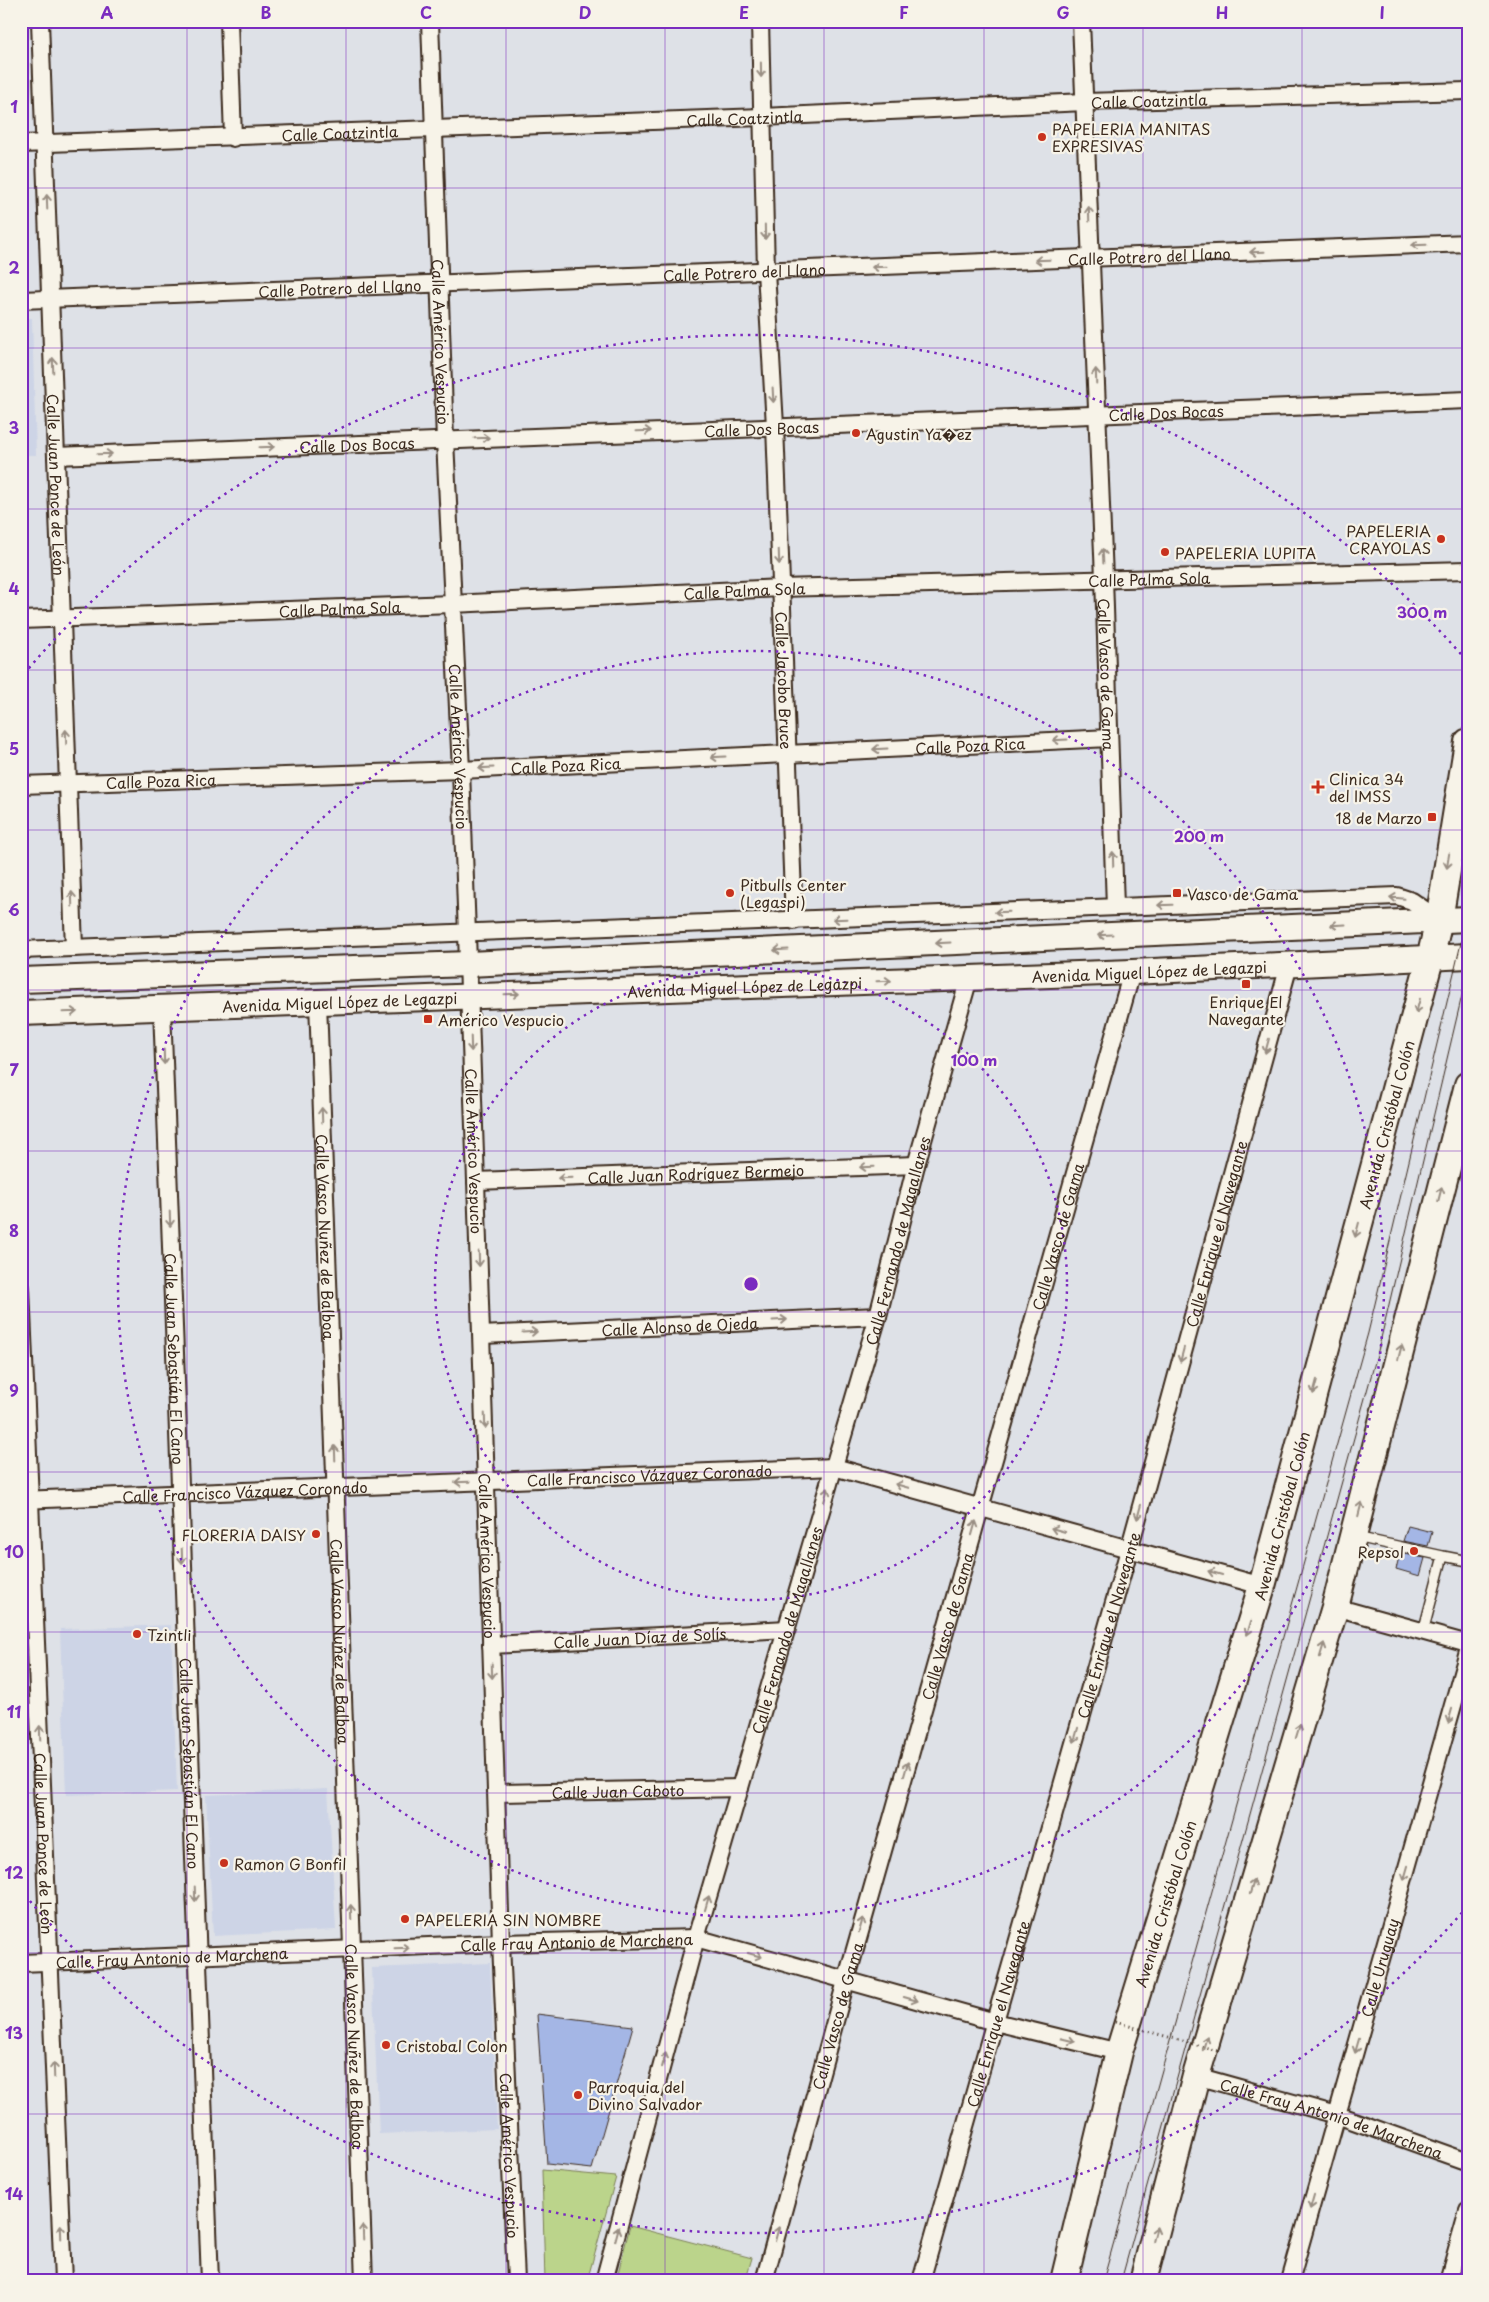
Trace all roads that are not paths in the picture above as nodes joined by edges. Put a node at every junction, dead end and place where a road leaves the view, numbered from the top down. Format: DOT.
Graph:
graph roads {
  1 [pos="40,21"];
  2 [pos="229,21"];
  3 [pos="430,21"];
  4 [pos="760,21"];
  5 [pos="1081,21"];
  6 [pos="1468,91"];
  7 [pos="1085,102"];
  8 [pos="762,117"];
  9 [pos="435,129"];
  10 [pos="233,138"];
  11 [pos="45,143"];
  12 [pos="21,144"];
  13 [pos="1468,243"];
  14 [pos="1091,258"];
  15 [pos="766,271"];
  16 [pos="440,285"];
  17 [pos="50,299"];
  18 [pos="21,300"];
  19 [pos="1468,400"];
  20 [pos="1097,414"];
  21 [pos="775,426"];
  22 [pos="445,440"];
  23 [pos="56,456"];
  24 [pos="1468,570"];
  25 [pos="1104,578"];
  26 [pos="780,588"];
  27 [pos="452,604"];
  28 [pos="62,618"];
  29 [pos="21,620"];
  30 [pos="1109,738"];
  31 [pos="1468,742"];
  32 [pos="789,754"];
  33 [pos="460,770"];
  34 [pos="68,784"];
  35 [pos="21,785"];
  36 [pos="1115,907"];
  37 [pos="1468,919"];
  38 [pos="1439,920"];
  39 [pos="794,921"];
  40 [pos="467,934"];
  41 [pos="74,948"];
  42 [pos="21,950"];
  43 [pos="1468,956"];
  44 [pos="1430,959"];
  45 [pos="468,964"];
  46 [pos="1289,966"];
  47 [pos="1132,972"];
  48 [pos="969,978"];
  49 [pos="21,980"];
  50 [pos="469,995"];
  51 [pos="318,1002"];
  52 [pos="162,1008"];
  53 [pos="21,1013"];
  54 [pos="1468,1084"];
  55 [pos="916,1165"];
  56 [pos="476,1181"];
  57 [pos="21,1288"];
  58 [pos="878,1316"];
  59 [pos="482,1335"];
  60 [pos="834,1467"];
  61 [pos="487,1481"];
  62 [pos="336,1487"];
  63 [pos="180,1493"];
  64 [pos="26,1500"];
  65 [pos="979,1508"];
  66 [pos="1353,1536"];
  67 [pos="1129,1550"];
  68 [pos="1442,1556"];
  69 [pos="1468,1561"];
  70 [pos="1262,1586"];
  71 [pos="1335,1607"];
  72 [pos="786,1629"];
  73 [pos="1423,1632"];
  74 [pos="1468,1644"];
  75 [pos="492,1645"];
  76 [pos="1468,1652"];
  77 [pos="740,1788"];
  78 [pos="497,1793"];
  79 [pos="696,1938"];
  80 [pos="501,1944"];
  81 [pos="353,1950"];
  82 [pos="197,1956"];
  83 [pos="50,1962"];
  84 [pos="21,1964"];
  85 [pos="846,1981"];
  86 [pos="995,2022"];
  87 [pos="1119,2052"];
  88 [pos="1196,2076"];
  89 [pos="1337,2116"];
  90 [pos="1468,2162"];
  91 [pos="1468,2210"];
  92 [pos="64,2281"];
  93 [pos="210,2281"];
  94 [pos="364,2281"];
  95 [pos="516,2281"];
  96 [pos="604,2281"];
  97 [pos="764,2281"];
  98 [pos="921,2281"];
  99 [pos="1064,2281"];
  100 [pos="1143,2281"];
  101 [pos="1290,2281"];
  102 [pos="1448,2281"];
  1 -- 11 [label="street, Calle Juan Ponce de León"];
  2 -- 10 [label="street"];
  3 -- 9 [label="street, Calle Américo Vespucio"];
  4 -- 8 [label="street, Calle Jacobo Bruce, one-way"];
  5 -- 7 [label="street, Calle Vasco de Gama"];
  6 -- 7 [label="street, Calle Coatzintla"];
  7 -- 8 [label="street, Calle Coatzintla"];
  14 -- 7 [label="street, Calle Vasco de Gama, one-way"];
  8 -- 9 [label="street, Calle Coatzintla"];
  8 -- 15 [label="street, Calle Jacobo Bruce, one-way"];
  9 -- 10 [label="street, Calle Coatzintla"];
  9 -- 16 [label="street, Calle Américo Vespucio"];
  10 -- 11 [label="street, Calle Coatzintla"];
  11 -- 12 [label="street, Calle Coatzintla"];
  17 -- 11 [label="street, Calle Juan Ponce de León, one-way"];
  13 -- 14 [label="street, Calle Potrero del Llano, one-way"];
  14 -- 15 [label="street, Calle Potrero del Llano, one-way"];
  20 -- 14 [label="street, Calle Vasco de Gama, one-way"];
  15 -- 16 [label="street, Calle Potrero del Llano"];
  15 -- 21 [label="street, Calle Jacobo Bruce, one-way"];
  16 -- 17 [label="street, Calle Potrero del Llano"];
  16 -- 22 [label="street, Calle Américo Vespucio"];
  17 -- 18 [label="street, Calle Potrero del Llano"];
  23 -- 17 [label="street, Calle Juan Ponce de León, one-way"];
  19 -- 20 [label="street, Calle Dos Bocas"];
  20 -- 21 [label="street, Calle Dos Bocas"];
  25 -- 20 [label="street, Calle Vasco de Gama, one-way"];
  22 -- 21 [label="street, Calle Dos Bocas, one-way"];
  21 -- 26 [label="street, Calle Jacobo Bruce, one-way"];
  23 -- 22 [label="street, Calle Dos Bocas, one-way"];
  22 -- 27 [label="street, Calle Américo Vespucio"];
  23 -- 28 [label="street, Calle Juan Ponce de León"];
  24 -- 25 [label="street, Calle Palma Sola"];
  25 -- 26 [label="street, Calle Palma Sola"];
  25 -- 30 [label="street, Calle Vasco de Gama"];
  26 -- 27 [label="street, Calle Palma Sola"];
  26 -- 32 [label="street, Calle Jacobo Bruce"];
  27 -- 28 [label="street, Calle Palma Sola"];
  27 -- 33 [label="street, Calle Américo Vespucio"];
  28 -- 29 [label="street, Calle Palma Sola"];
  34 -- 28 [label="street, Calle Juan Ponce de León, one-way"];
  30 -- 32 [label="street, Calle Poza Rica, one-way"];
  36 -- 30 [label="street, Calle Vasco de Gama, one-way"];
  31 -- 38 [label="main road, Avenida Cristóbal Colón, one-way"];
  32 -- 33 [label="street, Calle Poza Rica, one-way"];
  32 -- 39 [label="street, Calle Jacobo Bruce"];
  33 -- 34 [label="street, Calle Poza Rica"];
  33 -- 40 [label="street, Calle Américo Vespucio"];
  34 -- 35 [label="street, Calle Poza Rica"];
  41 -- 34 [label="street, Calle Juan Ponce de León, one-way"];
  38 -- 36 [label="street, one-way"];
  36 -- 39 [label="street, one-way"];
  37 -- 38 [label="main road"];
  38 -- 44 [label="main road, Avenida Cristóbal Colón"];
  38 -- 45 [label="main road, one-way"];
  39 -- 40 [label="street"];
  40 -- 41 [label="street"];
  40 -- 45 [label="street, Calle Américo Vespucio"];
  41 -- 42 [label="street"];
  43 -- 44 [label="main road, Avenida Miguel López de Legazpi"];
  44 -- 46 [label="main road, Avenida Miguel López de Legazpi"];
  44 -- 70 [label="main road, Avenida Cristóbal Colón, one-way"];
  45 -- 49 [label="main road"];
  45 -- 50 [label="street, Calle Américo Vespucio"];
  46 -- 47 [label="main road, Avenida Miguel López de Legazpi"];
  46 -- 67 [label="street, Calle Enrique el Navegante, one-way"];
  47 -- 48 [label="main road, Avenida Miguel López de Legazpi"];
  47 -- 65 [label="street, Calle Vasco de Gama"];
  50 -- 48 [label="main road, Avenida Miguel López de Legazpi, one-way"];
  48 -- 55 [label="street, Calle Fernando de Magallanes"];
  50 -- 51 [label="main road, Avenida Miguel López de Legazpi"];
  50 -- 56 [label="street, Calle Américo Vespucio, one-way"];
  51 -- 52 [label="main road, Avenida Miguel López de Legazpi"];
  62 -- 51 [label="street, Calle Vasco Nuñez de Balboa, one-way"];
  53 -- 52 [label="main road, Avenida Miguel López de Legazpi, one-way"];
  52 -- 63 [label="street, Calle Juan Sebastián El Cano, one-way"];
  66 -- 54 [label="main road, one-way"];
  55 -- 56 [label="street, Calle Juan Rodríguez Bermejo, one-way"];
  55 -- 58 [label="street, Calle Fernando de Magallanes"];
  56 -- 59 [label="street, Calle Américo Vespucio, one-way"];
  57 -- 64 [label="street, Calle Juan Ponce de León"];
  59 -- 58 [label="street, Calle Alonso de Ojeda, one-way"];
  58 -- 60 [label="street, Calle Fernando de Magallanes"];
  59 -- 61 [label="street, Calle Américo Vespucio, one-way"];
  60 -- 61 [label="street, Calle Francisco Vázquez Coronado"];
  65 -- 60 [label="street, Calle Francisco Vázquez Coronado, one-way"];
  72 -- 60 [label="street, Calle Fernando de Magallanes, one-way"];
  61 -- 62 [label="street, Calle Francisco Vázquez Coronado, one-way"];
  61 -- 75 [label="street, Calle Américo Vespucio"];
  62 -- 63 [label="street, Calle Francisco Vázquez Coronado"];
  81 -- 62 [label="street, Calle Vasco Nuñez de Balboa, one-way"];
  63 -- 64 [label="street, Calle Francisco Vázquez Coronado"];
  63 -- 82 [label="street, Calle Juan Sebastián El Cano, one-way"];
  83 -- 64 [label="street, Calle Juan Ponce de León, one-way"];
  67 -- 65 [label="street, Calle Francisco Vázquez Coronado, one-way"];
  85 -- 65 [label="street, Calle Vasco de Gama, one-way"];
  66 -- 68 [label="lane"];
  66 -- 71 [label="main road"];
  70 -- 67 [label="street, Calle Francisco Vázquez Coronado, one-way"];
  67 -- 86 [label="street, Calle Enrique el Navegante, one-way"];
  68 -- 69 [label="lane"];
  68 -- 73 [label="lane"];
  70 -- 87 [label="main road, Avenida Cristóbal Colón, one-way"];
  71 -- 73 [label="street"];
  88 -- 71 [label="main road, one-way"];
  72 -- 75 [label="street, Calle Juan Díaz de Solís"];
  72 -- 77 [label="street, Calle Fernando de Magallanes"];
  73 -- 74 [label="street"];
  75 -- 78 [label="street, Calle Américo Vespucio, one-way"];
  76 -- 89 [label="street, Calle Uruguay, one-way"];
  77 -- 78 [label="street, Calle Juan Caboto"];
  79 -- 77 [label="street, Calle Fernando de Magallanes, one-way"];
  78 -- 80 [label="street, Calle Américo Vespucio"];
  79 -- 80 [label="street, Calle Fray Antonio de Marchena"];
  79 -- 85 [label="street, Calle Fray Antonio de Marchena, one-way"];
  96 -- 79 [label="street, Calle Fernando de Magallanes, one-way"];
  81 -- 80 [label="street, Calle Fray Antonio de Marchena, one-way"];
  80 -- 95 [label="street, Calle Américo Vespucio"];
  81 -- 82 [label="street, Calle Fray Antonio de Marchena"];
  94 -- 81 [label="street, Calle Vasco Nuñez de Balboa, one-way"];
  82 -- 83 [label="street, Calle Fray Antonio de Marchena"];
  82 -- 93 [label="street, Calle Juan Sebastián El Cano"];
  83 -- 84 [label="street, Calle Fray Antonio de Marchena"];
  92 -- 83 [label="street, Calle Juan Ponce de León, one-way"];
  85 -- 86 [label="street, Calle Fray Antonio de Marchena, one-way"];
  97 -- 85 [label="street, Calle Vasco de Gama, one-way"];
  86 -- 87 [label="street, Calle Fray Antonio de Marchena, one-way"];
  86 -- 98 [label="street, Calle Enrique el Navegante"];
  87 -- 99 [label="main road, Avenida Cristóbal Colón"];
  88 -- 89 [label="street, Calle Fray Antonio de Marchena"];
  100 -- 88 [label="main road, one-way"];
  89 -- 90 [label="street, Calle Fray Antonio de Marchena"];
  89 -- 101 [label="street, Calle Uruguay, one-way"];
  91 -- 102 [label="street"];
}
